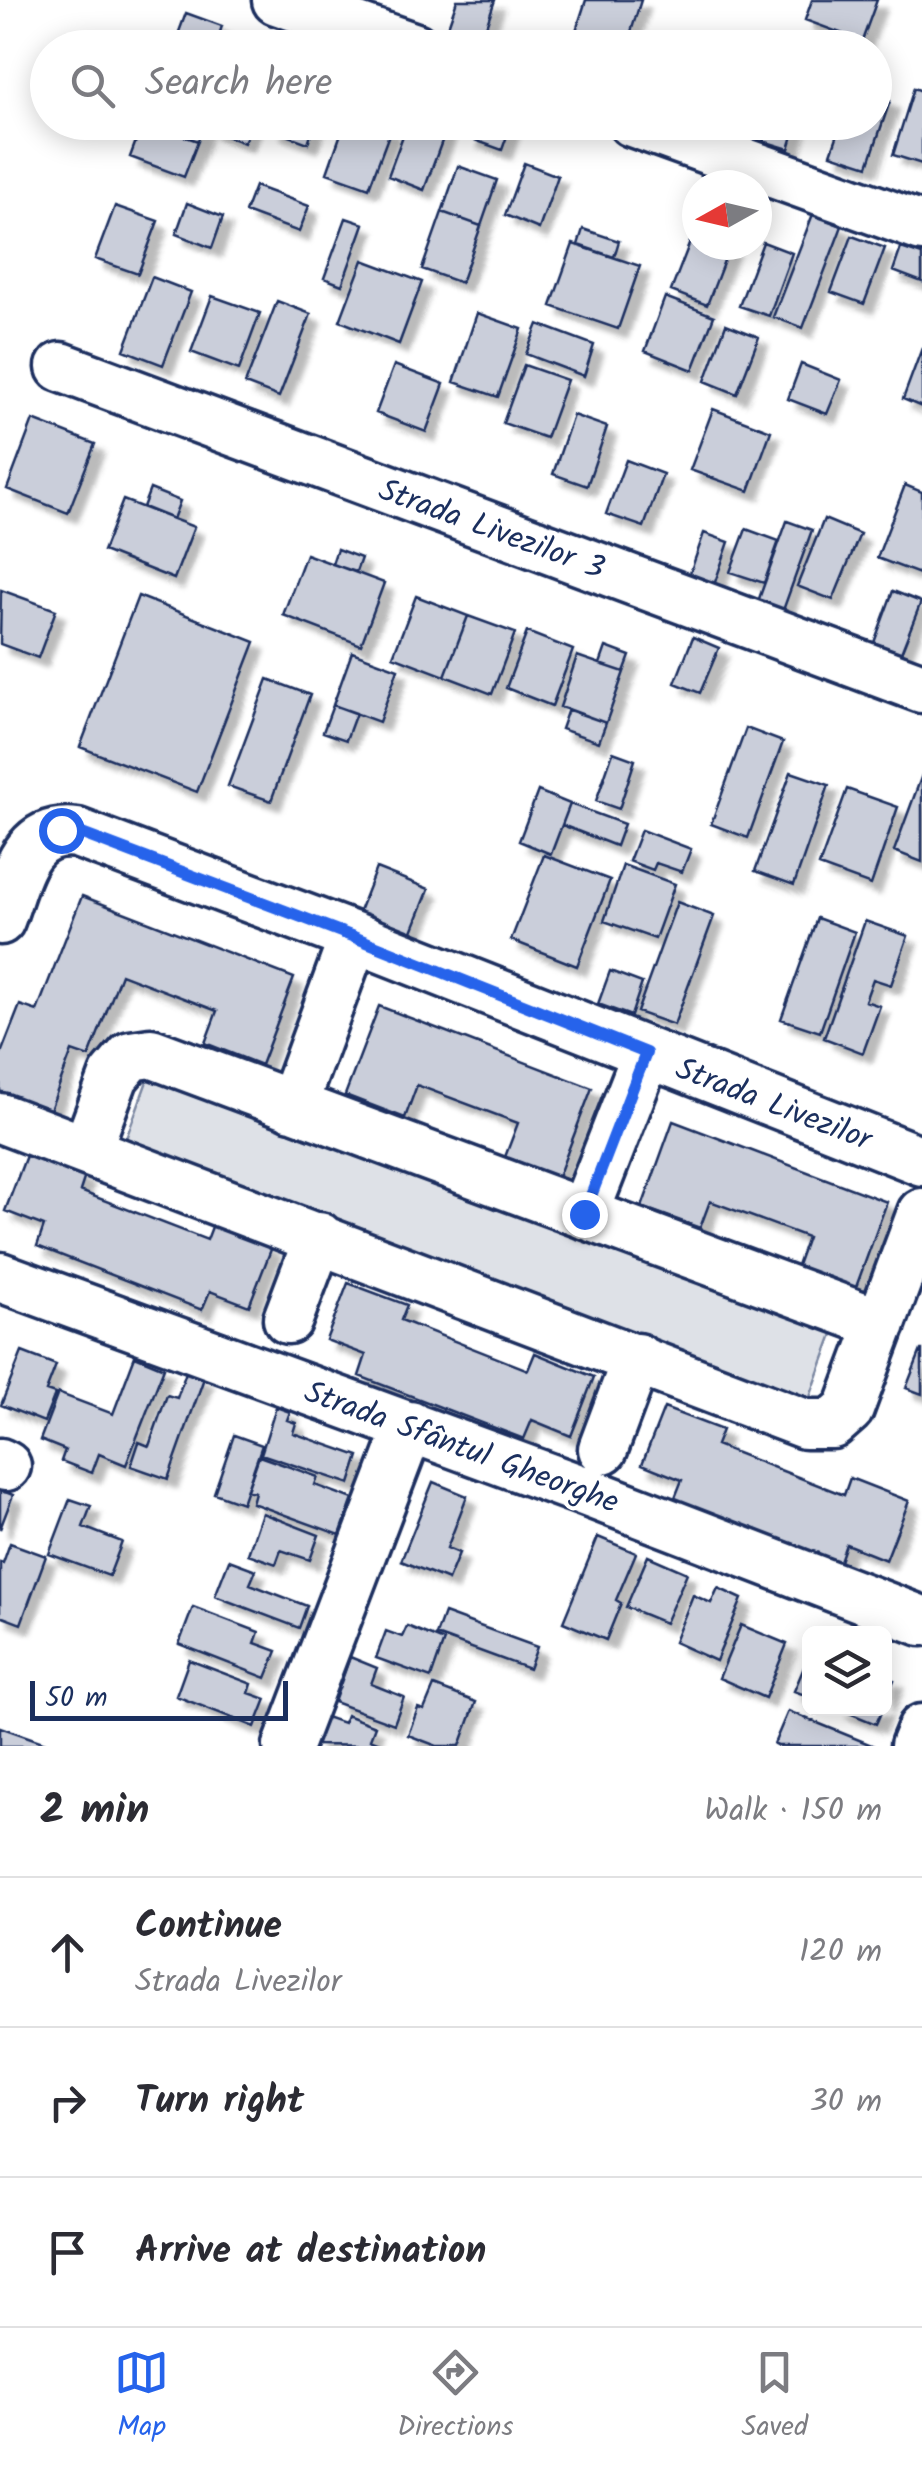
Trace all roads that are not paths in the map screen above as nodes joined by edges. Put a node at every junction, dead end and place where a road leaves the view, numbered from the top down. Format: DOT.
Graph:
graph roads {
  1 [pos="278,0"];
  2 [pos="364,30"];
  3 [pos="681,140"];
  4 [pos="922,228"];
  5 [pos="61,367"];
  6 [pos="922,688"];
  7 [pos="0,920"];
  8 [pos="354,937"];
  9 [pos="646,1053"];
  10 [pos="292,1106"];
  11 [pos="0,1118"];
  12 [pos="87,1150"];
  13 [pos="922,1161"];
  14 [pos="922,1213"];
  15 [pos="584,1214"];
  16 [pos="319,1237"];
  17 [pos="0,1276"];
  18 [pos="288,1319"];
  19 [pos="881,1324"];
  20 [pos="637,1358"];
  21 [pos="410,1426"];
  22 [pos="603,1448"];
  23 [pos="922,1620"];
  24 [pos="922,1729"];
  25 [pos="288,1746"];
  26 [pos="915,1746"];
  1 -- 2 [label="street"];
  3 -- 4 [label="street"];
  5 -- 6 [label="street, Strada Livezilor 3"];
  7 -- 8 [label="street, Strada Livezilor"];
  8 -- 9 [label="street, Strada Livezilor"];
  8 -- 10 [label="street"];
  9 -- 13 [label="street, Strada Livezilor"];
  9 -- 15 [label="street"];
  10 -- 12 [label="street"];
  10 -- 15 [label="street"];
  11 -- 12 [label="street"];
  12 -- 16 [label="street"];
  14 -- 19 [label="street"];
  15 -- 19 [label="street"];
  16 -- 18 [label="street"];
  16 -- 20 [label="street"];
  17 -- 21 [label="street, Strada Sfântul Gheorghe"];
  19 -- 20 [label="street"];
  20 -- 22 [label="street"];
  21 -- 23 [label="street, Strada Sfântul Gheorghe"];
  21 -- 25 [label="street"];
  24 -- 26 [label="street"];
}
